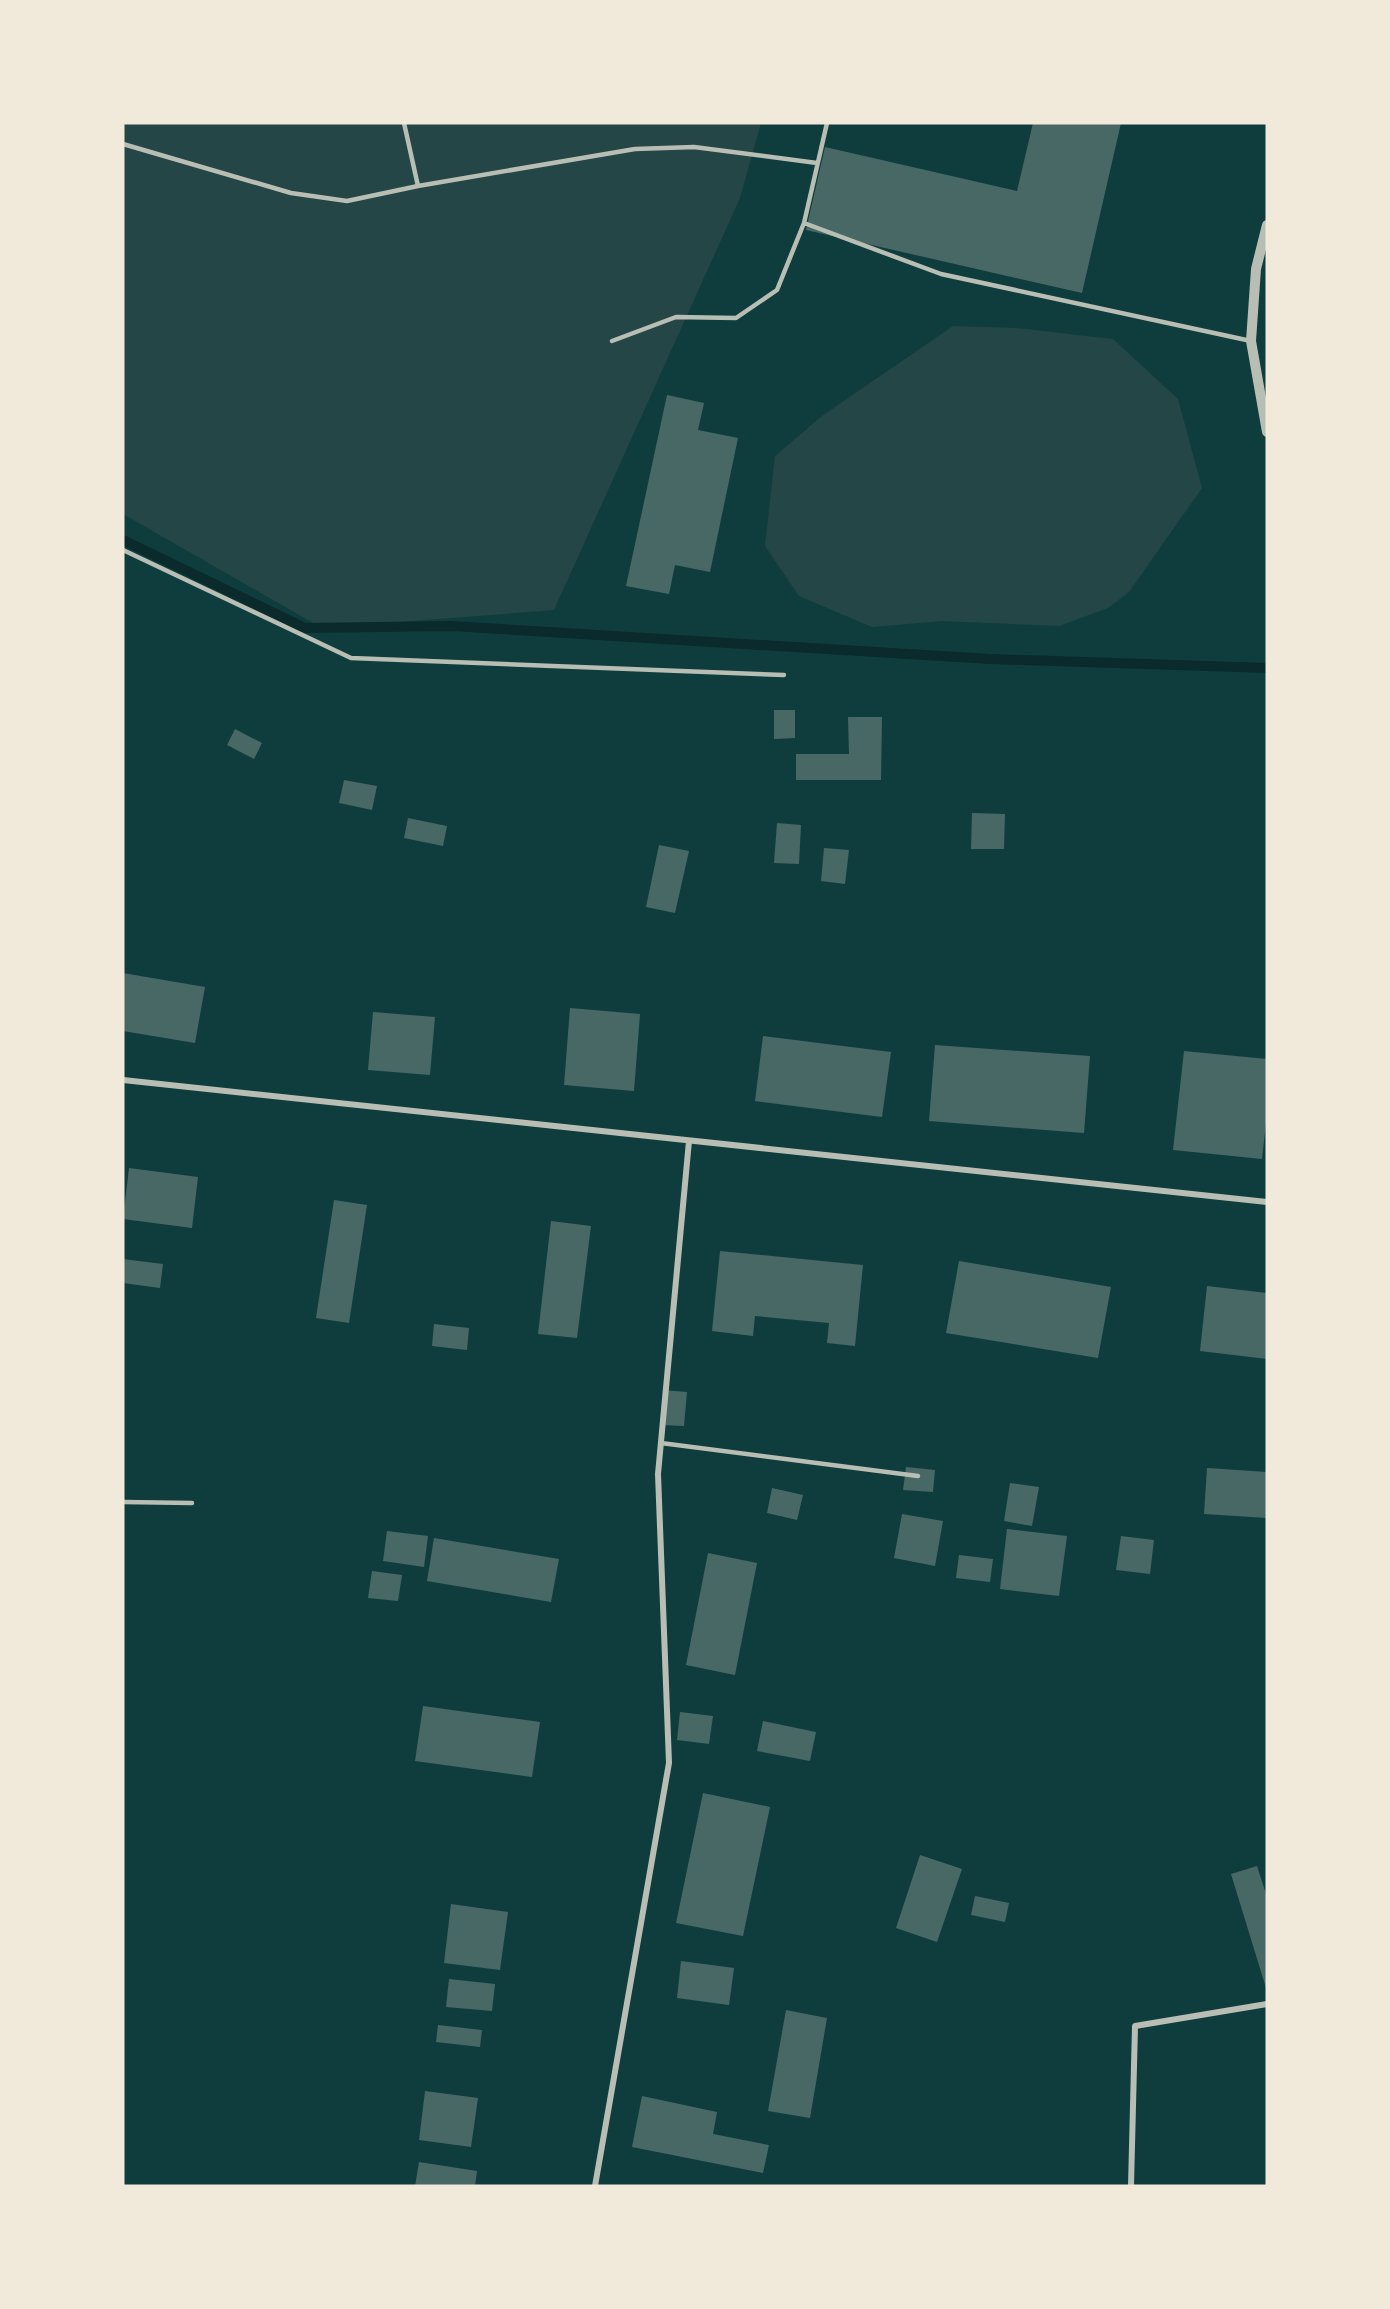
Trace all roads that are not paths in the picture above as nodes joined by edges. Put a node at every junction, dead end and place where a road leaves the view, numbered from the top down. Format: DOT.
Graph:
graph roads {
  1 [pos="404,123"];
  2 [pos="827,123"];
  3 [pos="123,144"];
  4 [pos="817,163"];
  5 [pos="418,186"];
  6 [pos="804,223"];
  7 [pos="1267,225"];
  8 [pos="612,341"];
  9 [pos="1251,341"];
  10 [pos="1267,432"];
  11 [pos="123,550"];
  12 [pos="784,675"];
  13 [pos="123,1080"];
  14 [pos="689,1141"];
  15 [pos="1267,1202"];
  16 [pos="661,1443"];
  17 [pos="918,1476"];
  18 [pos="123,1502"];
  19 [pos="192,1503"];
  20 [pos="1267,2004"];
  21 [pos="595,2186"];
  22 [pos="1131,2186"];
  1 -- 5 [label="lane"];
  2 -- 4 [label="lane"];
  3 -- 5 [label="lane"];
  4 -- 5 [label="lane"];
  4 -- 6 [label="lane"];
  6 -- 8 [label="lane"];
  6 -- 9 [label="lane"];
  7 -- 9 [label="street"];
  9 -- 10 [label="street"];
  11 -- 12 [label="lane"];
  13 -- 14 [label="street"];
  14 -- 15 [label="street"];
  14 -- 16 [label="street"];
  16 -- 17 [label="lane"];
  16 -- 21 [label="street"];
  18 -- 19 [label="lane"];
  20 -- 22 [label="street"];
}
